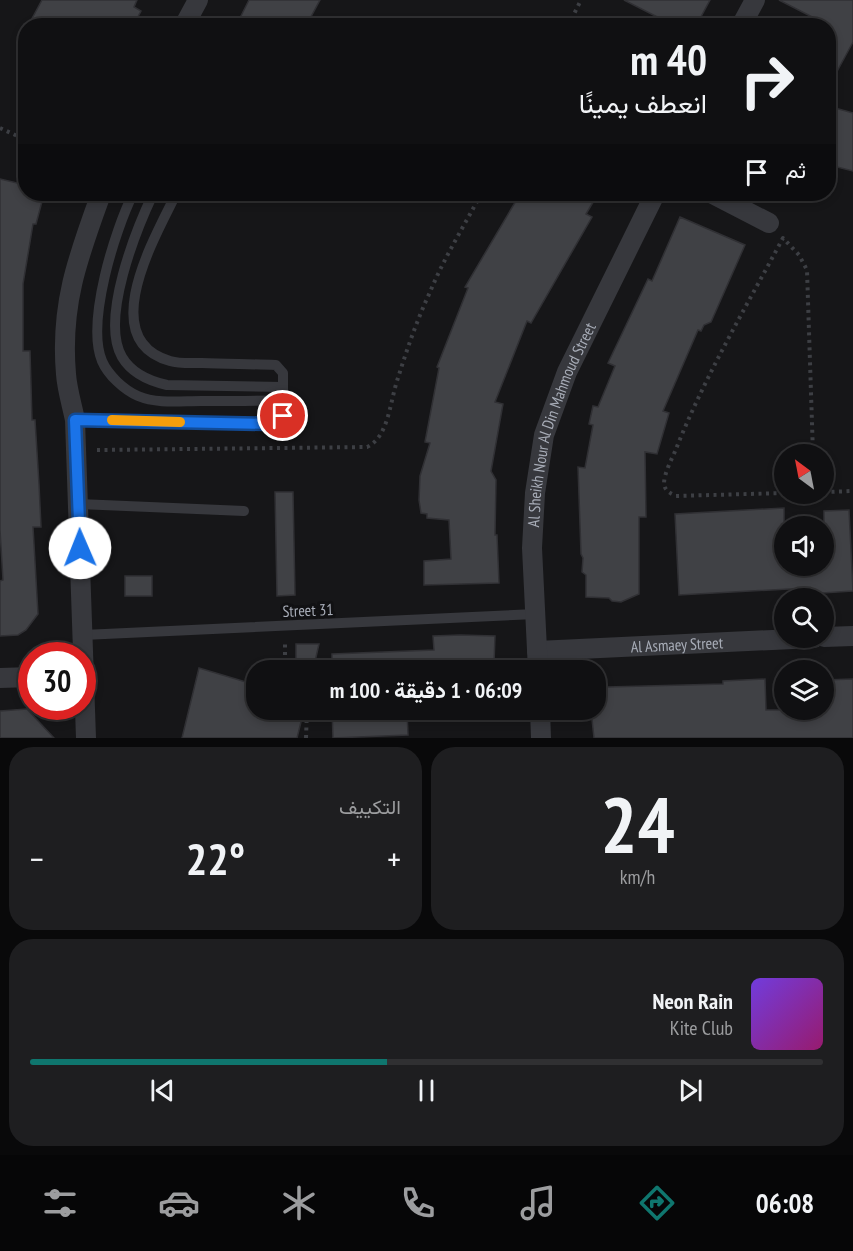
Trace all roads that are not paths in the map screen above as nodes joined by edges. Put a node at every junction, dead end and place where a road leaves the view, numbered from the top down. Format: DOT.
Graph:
graph roads {
  1 [pos="198,0"];
  2 [pos="755,0"];
  3 [pos="188,18"];
  4 [pos="745,18"];
  5 [pos="98,201"];
  6 [pos="131,201"];
  7 [pos="150,201"];
  8 [pos="173,201"];
  9 [pos="652,201"];
  10 [pos="727,201"];
  11 [pos="769,223"];
  12 [pos="283,387"];
  13 [pos="283,400"];
  14 [pos="75,420"];
  15 [pos="79,504"];
  16 [pos="244,511"];
  17 [pos="535,614"];
  18 [pos="82,635"];
  19 [pos="853,636"];
  20 [pos="834,637"];
  21 [pos="774,640"];
  22 [pos="82,642"];
  23 [pos="537,651"];
  24 [pos="537,660"];
  25 [pos="18,677"];
  26 [pos="0,678"];
  27 [pos="85,720"];
  28 [pos="540,720"];
  29 [pos="86,738"];
  30 [pos="541,738"];
  1 -- 3 [label="street"];
  2 -- 4 [label="street"];
  5 -- 14 [label="street"];
  6 -- 13 [label="lane"];
  7 -- 12 [label="lane"];
  8 -- 12 [label="lane"];
  9 -- 17 [label="street, Al Sheikh Nour Al Din Mahmoud Street"];
  10 -- 11 [label="street"];
  12 -- 13 [label="lane"];
  13 -- 14 [label="lane"];
  14 -- 15 [label="street"];
  15 -- 16 [label="lane"];
  15 -- 18 [label="street"];
  17 -- 18 [label="lane, Street 31"];
  17 -- 23 [label="street, Al Sheikh Nour Al Din Mahmoud Street"];
  18 -- 22 [label="street"];
  19 -- 20 [label="street"];
  21 -- 23 [label="street, Al Asmaey Street"];
  23 -- 24 [label="street, Al Sheikh Nour Al Din Mahmoud Street"];
  25 -- 26 [label="street"];
  27 -- 29 [label="street"];
  28 -- 30 [label="street"];
}
